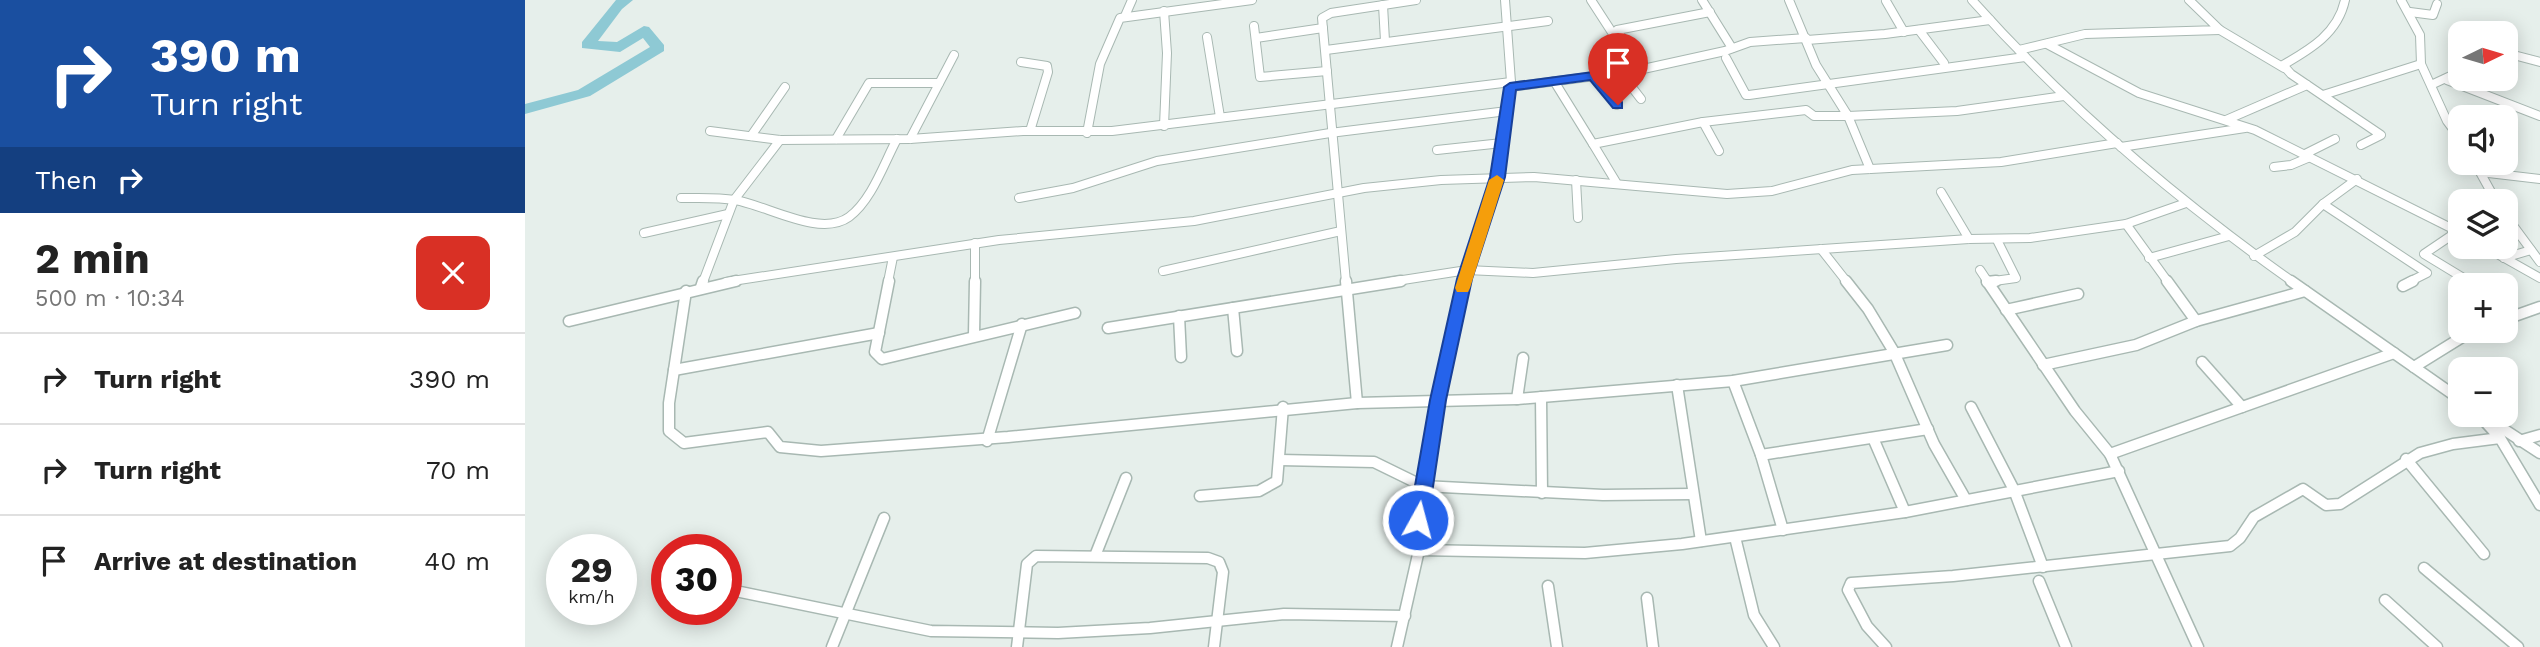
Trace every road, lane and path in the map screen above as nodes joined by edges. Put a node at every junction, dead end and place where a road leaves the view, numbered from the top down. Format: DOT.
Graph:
graph roads {
  1 [pos="1132,0"];
  2 [pos="1252,0"];
  3 [pos="1416,0"];
  4 [pos="1505,0"];
  5 [pos="1591,0"];
  6 [pos="1702,0"];
  7 [pos="1789,0"];
  8 [pos="1972,0"];
  9 [pos="2189,0"];
  10 [pos="2345,0"];
  11 [pos="2401,0"];
  12 [pos="1886,1"];
  13 [pos="2437,4"];
  14 [pos="1383,5"];
  15 [pos="1164,11"];
  16 [pos="1710,12"];
  17 [pos="2410,12"];
  18 [pos="1125,16"];
  19 [pos="1990,20"];
  20 [pos="1548,22"];
  21 [pos="1255,26"];
  22 [pos="1505,27"];
  23 [pos="1323,28"];
  24 [pos="1919,30"];
  25 [pos="2220,30"];
  26 [pos="1904,32"];
  27 [pos="1207,37"];
  28 [pos="1615,37"];
  29 [pos="1256,38"];
  30 [pos="1806,39"];
  31 [pos="1385,41"];
  32 [pos="2047,44"];
  33 [pos="1732,48"];
  34 [pos="1326,50"];
  35 [pos="2022,53"];
  36 [pos="954,55"];
  37 [pos="2518,56"];
  38 [pos="1726,58"];
  39 [pos="1021,62"];
  40 [pos="2540,62"];
  41 [pos="1944,63"];
  42 [pos="2421,64"];
  43 [pos="1642,68"];
  44 [pos="2284,68"];
  45 [pos="1327,71"];
  46 [pos="1621,73"];
  47 [pos="1593,76"];
  48 [pos="2447,80"];
  49 [pos="1554,81"];
  50 [pos="1826,82"];
  51 [pos="939,83"];
  52 [pos="1511,84"];
  53 [pos="2307,85"];
  54 [pos="2431,85"];
  55 [pos="785,87"];
  56 [pos="2323,95"];
  57 [pos="2064,96"];
  58 [pos="1641,99"];
  59 [pos="1330,103"];
  60 [pos="1618,105"];
  61 [pos="1507,111"];
  62 [pos="1848,116"];
  63 [pos="2540,116"];
  64 [pos="1220,117"];
  65 [pos="2226,120"];
  66 [pos="1703,122"];
  67 [pos="2448,122"];
  68 [pos="1164,126"];
  69 [pos="2247,127"];
  70 [pos="710,131"];
  71 [pos="1030,131"];
  72 [pos="1330,132"];
  73 [pos="1087,133"];
  74 [pos="751,136"];
  75 [pos="837,139"];
  76 [pos="897,139"];
  77 [pos="910,139"];
  78 [pos="2335,139"];
  79 [pos="780,140"];
  80 [pos="1502,143"];
  81 [pos="1593,144"];
  82 [pos="2119,145"];
  83 [pos="2361,145"];
  84 [pos="1437,150"];
  85 [pos="1719,151"];
  86 [pos="2308,155"];
  87 [pos="2274,167"];
  88 [pos="1870,169"];
  89 [pos="2506,175"];
  90 [pos="1497,177"];
  91 [pos="2357,179"];
  92 [pos="2540,179"];
  93 [pos="1576,180"];
  94 [pos="1616,182"];
  95 [pos="1941,192"];
  96 [pos="1337,193"];
  97 [pos="681,198"];
  98 [pos="1019,198"];
  99 [pos="734,200"];
  100 [pos="2186,203"];
  101 [pos="2323,204"];
  102 [pos="728,214"];
  103 [pos="1578,218"];
  104 [pos="2126,224"];
  105 [pos="2448,226"];
  106 [pos="1341,231"];
  107 [pos="2518,232"];
  108 [pos="644,233"];
  109 [pos="2228,236"];
  110 [pos="1969,239"];
  111 [pos="2448,239"];
  112 [pos="1997,240"];
  113 [pos="975,243"];
  114 [pos="1821,249"];
  115 [pos="2531,250"];
  116 [pos="2518,254"];
  117 [pos="2254,256"];
  118 [pos="893,257"];
  119 [pos="2149,258"];
  120 [pos="2506,259"];
  121 [pos="2540,262"];
  122 [pos="1467,270"];
  123 [pos="1980,270"];
  124 [pos="1163,271"];
  125 [pos="2455,273"];
  126 [pos="2540,278"];
  127 [pos="1987,282"];
  128 [pos="2403,286"];
  129 [pos="701,287"];
  130 [pos="686,291"];
  131 [pos="1348,291"];
  132 [pos="2305,291"];
  133 [pos="2078,294"];
  134 [pos="2540,307"];
  135 [pos="1233,308"];
  136 [pos="2006,310"];
  137 [pos="1075,313"];
  138 [pos="2518,315"];
  139 [pos="1179,316"];
  140 [pos="569,321"];
  141 [pos="2196,321"];
  142 [pos="1022,324"];
  143 [pos="1108,328"];
  144 [pos="879,333"];
  145 [pos="974,335"];
  146 [pos="2453,343"];
  147 [pos="1947,345"];
  148 [pos="1237,351"];
  149 [pos="1894,352"];
  150 [pos="2394,353"];
  151 [pos="1181,357"];
  152 [pos="1523,358"];
  153 [pos="2201,362"];
  154 [pos="2043,365"];
  155 [pos="2414,367"];
  156 [pos="674,370"];
  157 [pos="1733,381"];
  158 [pos="1677,385"];
  159 [pos="2448,391"];
  160 [pos="1541,397"];
  161 [pos="1517,399"];
  162 [pos="1438,400"];
  163 [pos="1357,403"];
  164 [pos="1283,407"];
  165 [pos="1971,407"];
  166 [pos="2242,407"];
  167 [pos="2491,427"];
  168 [pos="2499,427"];
  169 [pos="1927,429"];
  170 [pos="2540,435"];
  171 [pos="1873,438"];
  172 [pos="2500,438"];
  173 [pos="987,441"];
  174 [pos="2519,441"];
  175 [pos="2540,453"];
  176 [pos="2110,454"];
  177 [pos="1761,455"];
  178 [pos="2406,459"];
  179 [pos="1280,460"];
  180 [pos="2119,471"];
  181 [pos="1126,478"];
  182 [pos="1423,486"];
  183 [pos="2014,490"];
  184 [pos="1542,493"];
  185 [pos="1692,494"];
  186 [pos="1200,496"];
  187 [pos="1966,500"];
  188 [pos="2540,505"];
  189 [pos="1905,512"];
  190 [pos="884,518"];
  191 [pos="1783,530"];
  192 [pos="1735,537"];
  193 [pos="1701,541"];
  194 [pos="1419,550"];
  195 [pos="2158,553"];
  196 [pos="2484,554"];
  197 [pos="1095,556"];
  198 [pos="2043,567"];
  199 [pos="2424,568"];
  200 [pos="2039,581"];
  201 [pos="1548,586"];
  202 [pos="742,592"];
  203 [pos="1647,598"];
  204 [pos="2385,600"];
  205 [pos="847,614"];
  206 [pos="1405,616"];
  207 [pos="1214,622"];
  208 [pos="1017,640"];
  209 [pos="832,647"];
  210 [pos="1214,647"];
  211 [pos="1397,647"];
  212 [pos="1557,647"];
  213 [pos="1653,647"];
  214 [pos="1775,647"];
  215 [pos="1886,647"];
  216 [pos="2066,647"];
  217 [pos="2199,647"];
  218 [pos="2437,647"];
  219 [pos="2518,647"];
  1 -- 18 [label="street"];
  2 -- 15 [label="street"];
  3 -- 14 [label="street"];
  4 -- 22 [label="street"];
  5 -- 28 [label="street"];
  6 -- 16 [label="street"];
  7 -- 30 [label="street"];
  8 -- 19 [label="street"];
  9 -- 25 [label="street"];
  10 -- 44 [label="street"];
  11 -- 17 [label="street"];
  12 -- 26 [label="street"];
  13 -- 17 [label="street"];
  14 -- 23 [label="street"];
  14 -- 31 [label="street"];
  15 -- 18 [label="street"];
  15 -- 68 [label="street"];
  16 -- 33 [label="street"];
  16 -- 43 [label="street"];
  17 -- 42 [label="street"];
  18 -- 73 [label="street"];
  19 -- 24 [label="street"];
  19 -- 35 [label="street"];
  20 -- 22 [label="street"];
  21 -- 29 [label="street"];
  22 -- 31 [label="street"];
  22 -- 52 [label="street"];
  23 -- 29 [label="street"];
  23 -- 34 [label="street"];
  24 -- 26 [label="street"];
  24 -- 41 [label="street"];
  25 -- 32 [label="street"];
  25 -- 44 [label="street"];
  26 -- 30 [label="street"];
  27 -- 64 [label="street"];
  29 -- 45 [label="street"];
  30 -- 33 [label="street"];
  30 -- 50 [label="street"];
  31 -- 34 [label="street"];
  32 -- 35 [label="street"];
  32 -- 65 [label="street"];
  33 -- 43 [label="street"];
  34 -- 45 [label="street"];
  35 -- 50 [label="street"];
  35 -- 57 [label="street"];
  36 -- 51 [label="street"];
  37 -- 40 [label="street"];
  38 -- 50 [label="street"];
  39 -- 71 [label="street"];
  42 -- 54 [label="street"];
  42 -- 56 [label="street"];
  43 -- 46 [label="street"];
  44 -- 53 [label="street"];
  45 -- 59 [label="street"];
  46 -- 47 [label="street"];
  46 -- 58 [label="street"];
  47 -- 49 [label="street"];
  47 -- 60 [label="street"];
  48 -- 54 [label="street"];
  48 -- 63 [label="street"];
  49 -- 52 [label="street"];
  49 -- 81 [label="street"];
  50 -- 62 [label="street"];
  51 -- 75 [label="street"];
  51 -- 77 [label="street"];
  52 -- 59 [label="street"];
  52 -- 61 [label="street"];
  53 -- 56 [label="street"];
  53 -- 65 [label="street"];
  54 -- 67 [label="street"];
  55 -- 74 [label="street"];
  56 -- 83 [label="street"];
  57 -- 62 [label="street"];
  57 -- 82 [label="street"];
  59 -- 64 [label="street"];
  59 -- 72 [label="street"];
  61 -- 72 [label="street"];
  61 -- 80 [label="street"];
  62 -- 66 [label="street"];
  62 -- 88 [label="street"];
  64 -- 68 [label="street"];
  65 -- 69 [label="street"];
  66 -- 81 [label="street"];
  66 -- 85 [label="street"];
  68 -- 73 [label="street"];
  69 -- 82 [label="street"];
  69 -- 86 [label="street"];
  70 -- 74 [label="street"];
  71 -- 73 [label="street"];
  71 -- 77 [label="street"];
  72 -- 96 [label="street"];
  72 -- 98 [label="street"];
  74 -- 79 [label="street"];
  75 -- 76 [label="street"];
  75 -- 79 [label="street"];
  76 -- 77 [label="street"];
  76 -- 99 [label="street"];
  78 -- 86 [label="street"];
  79 -- 99 [label="street"];
  80 -- 84 [label="street"];
  80 -- 90 [label="street"];
  81 -- 94 [label="street"];
  82 -- 88 [label="street"];
  82 -- 100 [label="street"];
  86 -- 87 [label="street"];
  86 -- 91 [label="street"];
  88 -- 94 [label="street"];
  89 -- 92 [label="street"];
  90 -- 93 [label="street"];
  90 -- 96 [label="street"];
  90 -- 122 [label="street"];
  91 -- 101 [label="street"];
  91 -- 105 [label="street"];
  93 -- 94 [label="street"];
  93 -- 103 [label="street"];
  95 -- 110 [label="street"];
  96 -- 106 [label="street"];
  96 -- 113 [label="street"];
  97 -- 99 [label="street"];
  99 -- 102 [label="street"];
  100 -- 104 [label="street"];
  100 -- 109 [label="street"];
  101 -- 117 [label="street"];
  101 -- 128 [label="street"];
  102 -- 108 [label="street"];
  102 -- 129 [label="street"];
  104 -- 112 [label="street"];
  104 -- 119 [label="street"];
  106 -- 124 [label="street"];
  106 -- 131 [label="street"];
  107 -- 115 [label="street"];
  109 -- 117 [label="street"];
  109 -- 119 [label="street"];
  110 -- 112 [label="street"];
  110 -- 114 [label="street"];
  111 -- 125 [label="street"];
  112 -- 127 [label="street"];
  113 -- 118 [label="street"];
  113 -- 145 [label="street"];
  114 -- 122 [label="street"];
  114 -- 149 [label="street"];
  115 -- 116 [label="street"];
  115 -- 121 [label="street"];
  117 -- 132 [label="street"];
  118 -- 129 [label="street"];
  118 -- 144 [label="street"];
  119 -- 141 [label="street"];
  120 -- 126 [label="street"];
  122 -- 131 [label="street"];
  122 -- 162 [label="street"];
  123 -- 127 [label="street"];
  127 -- 136 [label="street"];
  129 -- 130 [label="street"];
  130 -- 140 [label="street"];
  130 -- 156 [label="street"];
  131 -- 135 [label="street"];
  131 -- 163 [label="street"];
  132 -- 141 [label="street"];
  132 -- 150 [label="street"];
  133 -- 136 [label="street"];
  134 -- 138 [label="street"];
  135 -- 139 [label="street"];
  135 -- 148 [label="street"];
  136 -- 154 [label="street"];
  137 -- 142 [label="street"];
  139 -- 143 [label="street"];
  139 -- 151 [label="street"];
  141 -- 154 [label="street"];
  142 -- 145 [label="street"];
  142 -- 173 [label="street"];
  144 -- 145 [label="street"];
  144 -- 156 [label="street"];
  146 -- 155 [label="street"];
  147 -- 149 [label="street"];
  149 -- 157 [label="street"];
  149 -- 169 [label="street"];
  150 -- 155 [label="street"];
  150 -- 166 [label="street"];
  152 -- 161 [label="street"];
  153 -- 166 [label="street"];
  154 -- 176 [label="street"];
  155 -- 159 [label="street"];
  156 -- 173 [label="street"];
  157 -- 158 [label="street"];
  157 -- 177 [label="street"];
  158 -- 160 [label="street"];
  158 -- 185 [label="street"];
  160 -- 161 [label="street"];
  160 -- 184 [label="street"];
  161 -- 162 [label="street"];
  162 -- 163 [label="street"];
  162 -- 182 [label="street"];
  163 -- 164 [label="street"];
  164 -- 173 [label="street"];
  164 -- 179 [label="street"];
  165 -- 183 [label="street"];
  166 -- 176 [label="street"];
  167 -- 172 [label="street"];
  168 -- 174 [label="street"];
  169 -- 171 [label="street"];
  169 -- 187 [label="street"];
  170 -- 174 [label="street"];
  171 -- 177 [label="street"];
  171 -- 189 [label="street"];
  172 -- 178 [label="street"];
  172 -- 188 [label="street"];
  174 -- 175 [label="street"];
  176 -- 180 [label="street"];
  177 -- 191 [label="street"];
  178 -- 195 [label="street"];
  178 -- 196 [label="street"];
  179 -- 182 [label="street"];
  179 -- 186 [label="street"];
  180 -- 183 [label="street"];
  180 -- 195 [label="street"];
  181 -- 197 [label="street"];
  182 -- 184 [label="street"];
  182 -- 194 [label="street"];
  183 -- 187 [label="street"];
  183 -- 198 [label="street"];
  184 -- 185 [label="street"];
  185 -- 193 [label="street"];
  187 -- 189 [label="street"];
  189 -- 191 [label="street"];
  190 -- 205 [label="street"];
  191 -- 192 [label="street"];
  192 -- 193 [label="street"];
  192 -- 214 [label="street"];
  193 -- 194 [label="street"];
  194 -- 206 [label="street"];
  195 -- 198 [label="street"];
  195 -- 217 [label="street"];
  197 -- 207 [label="street"];
  197 -- 208 [label="street"];
  198 -- 215 [label="street"];
  199 -- 219 [label="street"];
  200 -- 216 [label="street"];
  201 -- 212 [label="street"];
  202 -- 205 [label="street"];
  203 -- 213 [label="street"];
  204 -- 218 [label="street"];
  205 -- 208 [label="street"];
  205 -- 209 [label="street"];
  206 -- 207 [label="street"];
  206 -- 211 [label="street"];
  207 -- 208 [label="street"];
  207 -- 210 [label="street"];
}
